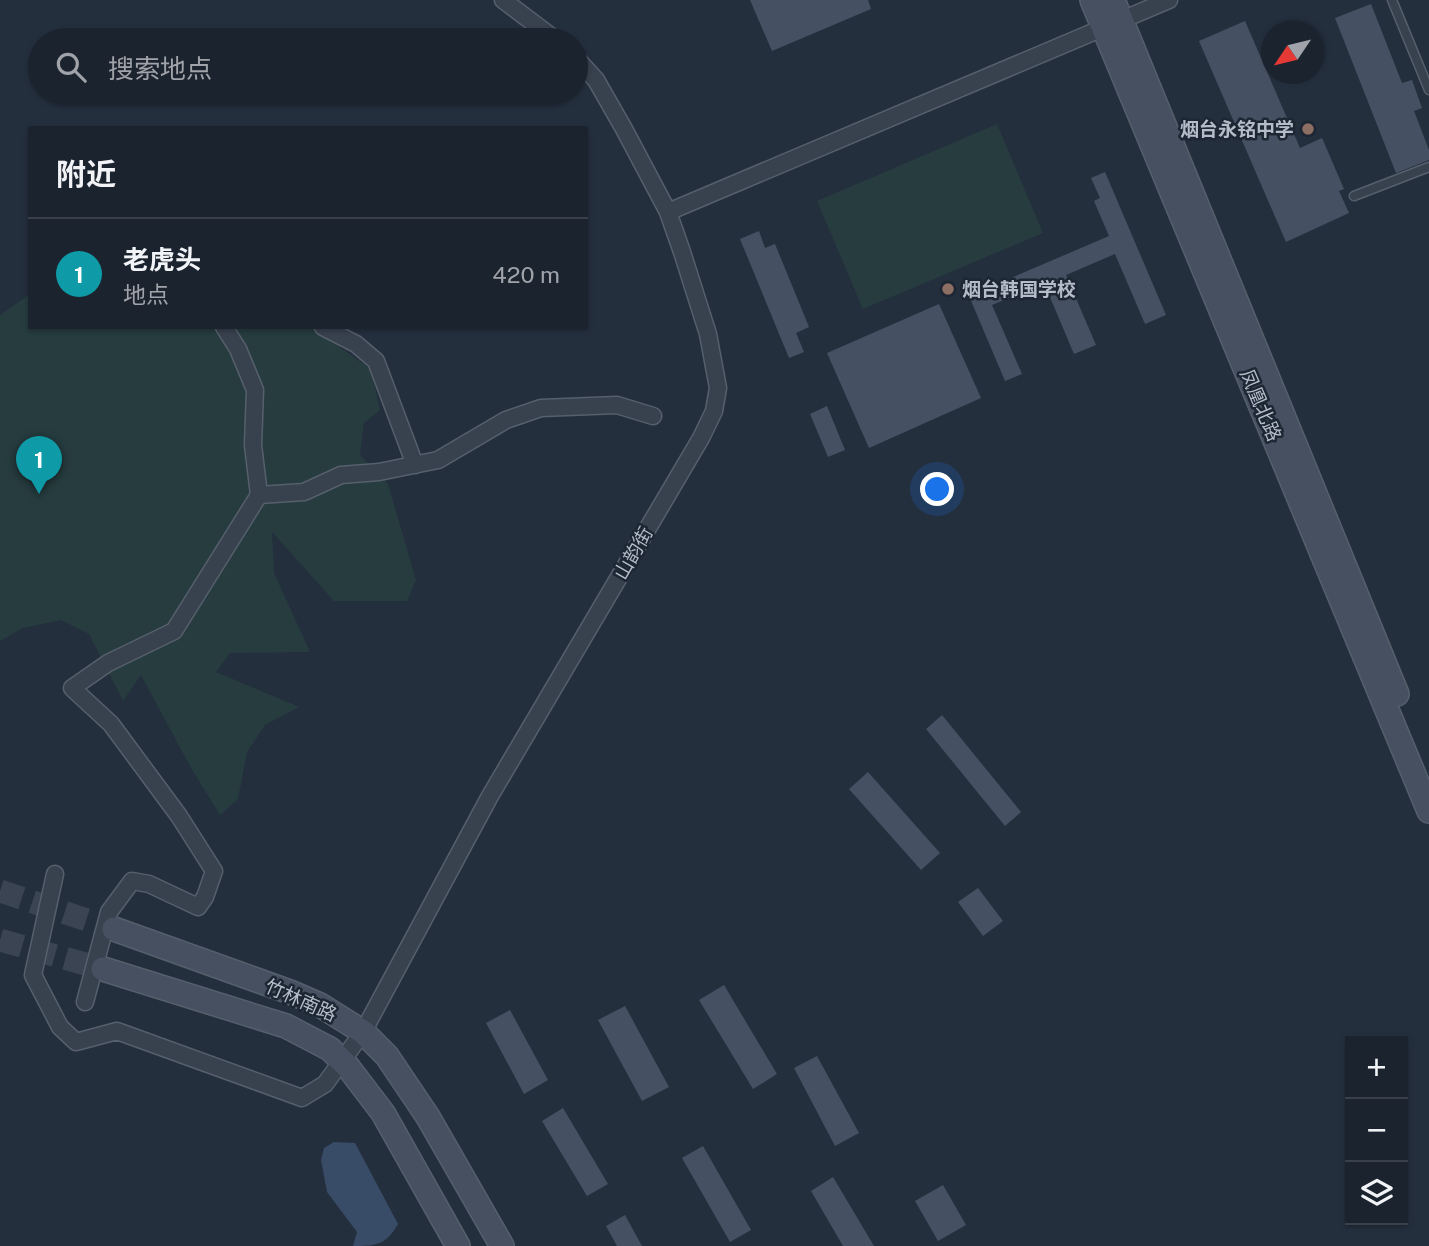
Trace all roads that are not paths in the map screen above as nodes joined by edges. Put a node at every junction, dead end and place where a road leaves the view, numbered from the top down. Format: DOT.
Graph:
graph roads {
  1 [pos="503,0"];
  2 [pos="1092,0"];
  3 [pos="1169,0"];
  4 [pos="1392,0"];
  5 [pos="1113,16"];
  6 [pos="540,28"];
  7 [pos="588,71"];
  8 [pos="1429,90"];
  9 [pos="1429,167"];
  10 [pos="1354,195"];
  11 [pos="668,212"];
  12 [pos="225,329"];
  13 [pos="327,329"];
  14 [pos="653,416"];
  15 [pos="415,465"];
  16 [pos="258,495"];
  17 [pos="1429,771"];
  18 [pos="1429,811"];
  19 [pos="55,874"];
  20 [pos="114,929"];
  21 [pos="103,969"];
  22 [pos="85,1002"];
  23 [pos="363,1032"];
  24 [pos="342,1061"];
  25 [pos="458,1246"];
  26 [pos="502,1246"];
  1 -- 6 [label="street"];
  2 -- 5 [label="street, 凤凰北路"];
  3 -- 5 [label="street"];
  4 -- 8 [label="lane"];
  5 -- 11 [label="street"];
  5 -- 17 [label="street, 凤凰北路"];
  5 -- 18 [label="street, 凤凰北路"];
  7 -- 11 [label="street, 山韵街"];
  9 -- 10 [label="lane"];
  11 -- 23 [label="street, 山韵街"];
  12 -- 16 [label="street"];
  13 -- 15 [label="street"];
  14 -- 15 [label="street"];
  15 -- 16 [label="street"];
  16 -- 22 [label="street"];
  19 -- 24 [label="street, 山韵街"];
  20 -- 23 [label="street, 竹林南路"];
  21 -- 24 [label="street, 竹林南路"];
  23 -- 24 [label="street, 山韵街"];
  23 -- 26 [label="street, 竹林南路"];
  24 -- 25 [label="street, 竹林南路"];
}
